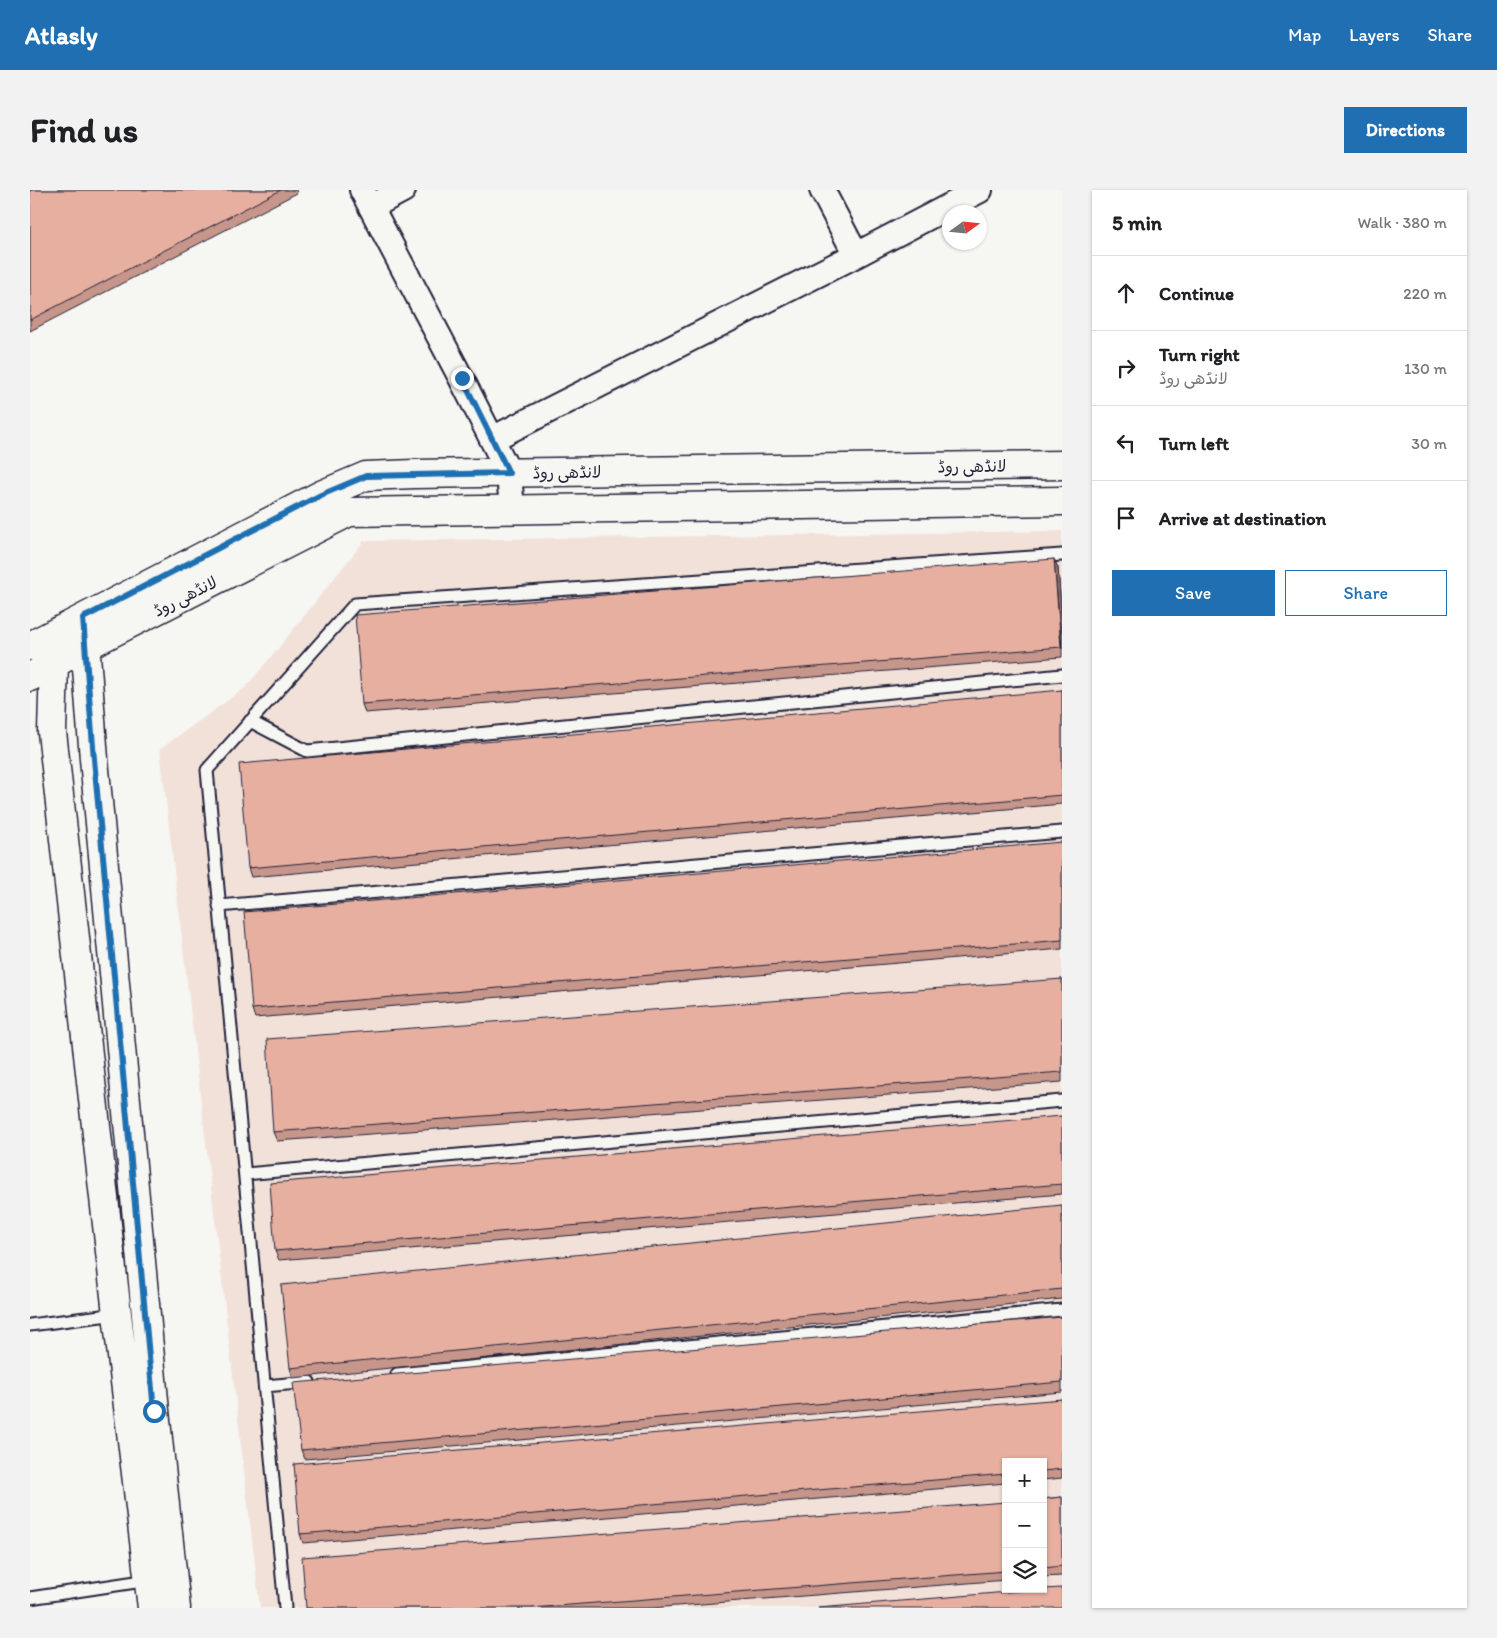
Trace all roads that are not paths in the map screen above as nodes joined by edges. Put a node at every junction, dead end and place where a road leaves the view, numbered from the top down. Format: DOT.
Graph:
graph roads {
  1 [pos="403,190"];
  2 [pos="822,190"];
  3 [pos="980,190"];
  4 [pos="366,199"];
  5 [pos="856,255"];
  6 [pos="492,439"];
  7 [pos="1062,465"];
  8 [pos="944,467"];
  9 [pos="509,473"];
  10 [pos="1062,501"];
  11 [pos="944,503"];
  12 [pos="512,510"];
  13 [pos="1062,555"];
  14 [pos="83,618"];
  15 [pos="40,640"];
  16 [pos="86,646"];
  17 [pos="54,663"];
  18 [pos="1062,675"];
  19 [pos="30,677"];
  20 [pos="250,721"];
  21 [pos="1062,832"];
  22 [pos="220,906"];
  23 [pos="1062,1101"];
  24 [pos="245,1174"];
  25 [pos="1062,1310"];
  26 [pos="117,1314"];
  27 [pos="30,1325"];
  28 [pos="383,1375"];
  29 [pos="324,1381"];
  30 [pos="265,1386"];
  31 [pos="149,1580"];
  32 [pos="30,1598"];
  33 [pos="152,1608"];
  34 [pos="176,1608"];
  35 [pos="285,1608"];
  1 -- 4 [label="street"];
  2 -- 5 [label="street"];
  3 -- 5 [label="street"];
  4 -- 6 [label="street"];
  5 -- 6 [label="street"];
  6 -- 9 [label="street"];
  7 -- 8 [label="main road, لانڈھی روڈ"];
  8 -- 9 [label="main road, لانڈھی روڈ"];
  8 -- 11 [label="main road"];
  9 -- 12 [label="street"];
  9 -- 14 [label="main road, لانڈھی روڈ"];
  10 -- 11 [label="main road, لانڈھی روڈ"];
  11 -- 12 [label="main road, لانڈھی روڈ"];
  12 -- 16 [label="main road, لانڈھی روڈ"];
  13 -- 20 [label="lane"];
  14 -- 15 [label="main road, لانڈھی روڈ"];
  14 -- 16 [label="main road"];
  15 -- 17 [label="main road"];
  16 -- 17 [label="main road, لانڈھی روڈ"];
  16 -- 34 [label="main road"];
  17 -- 19 [label="main road, لانڈھی روڈ"];
  17 -- 26 [label="main road"];
  18 -- 20 [label="lane"];
  20 -- 22 [label="lane"];
  21 -- 22 [label="lane"];
  22 -- 24 [label="lane"];
  23 -- 24 [label="lane"];
  24 -- 30 [label="lane"];
  25 -- 28 [label="lane"];
  26 -- 27 [label="lane"];
  26 -- 31 [label="main road"];
  29 -- 30 [label="lane"];
  30 -- 35 [label="lane"];
  31 -- 32 [label="lane"];
  31 -- 33 [label="main road"];
}
